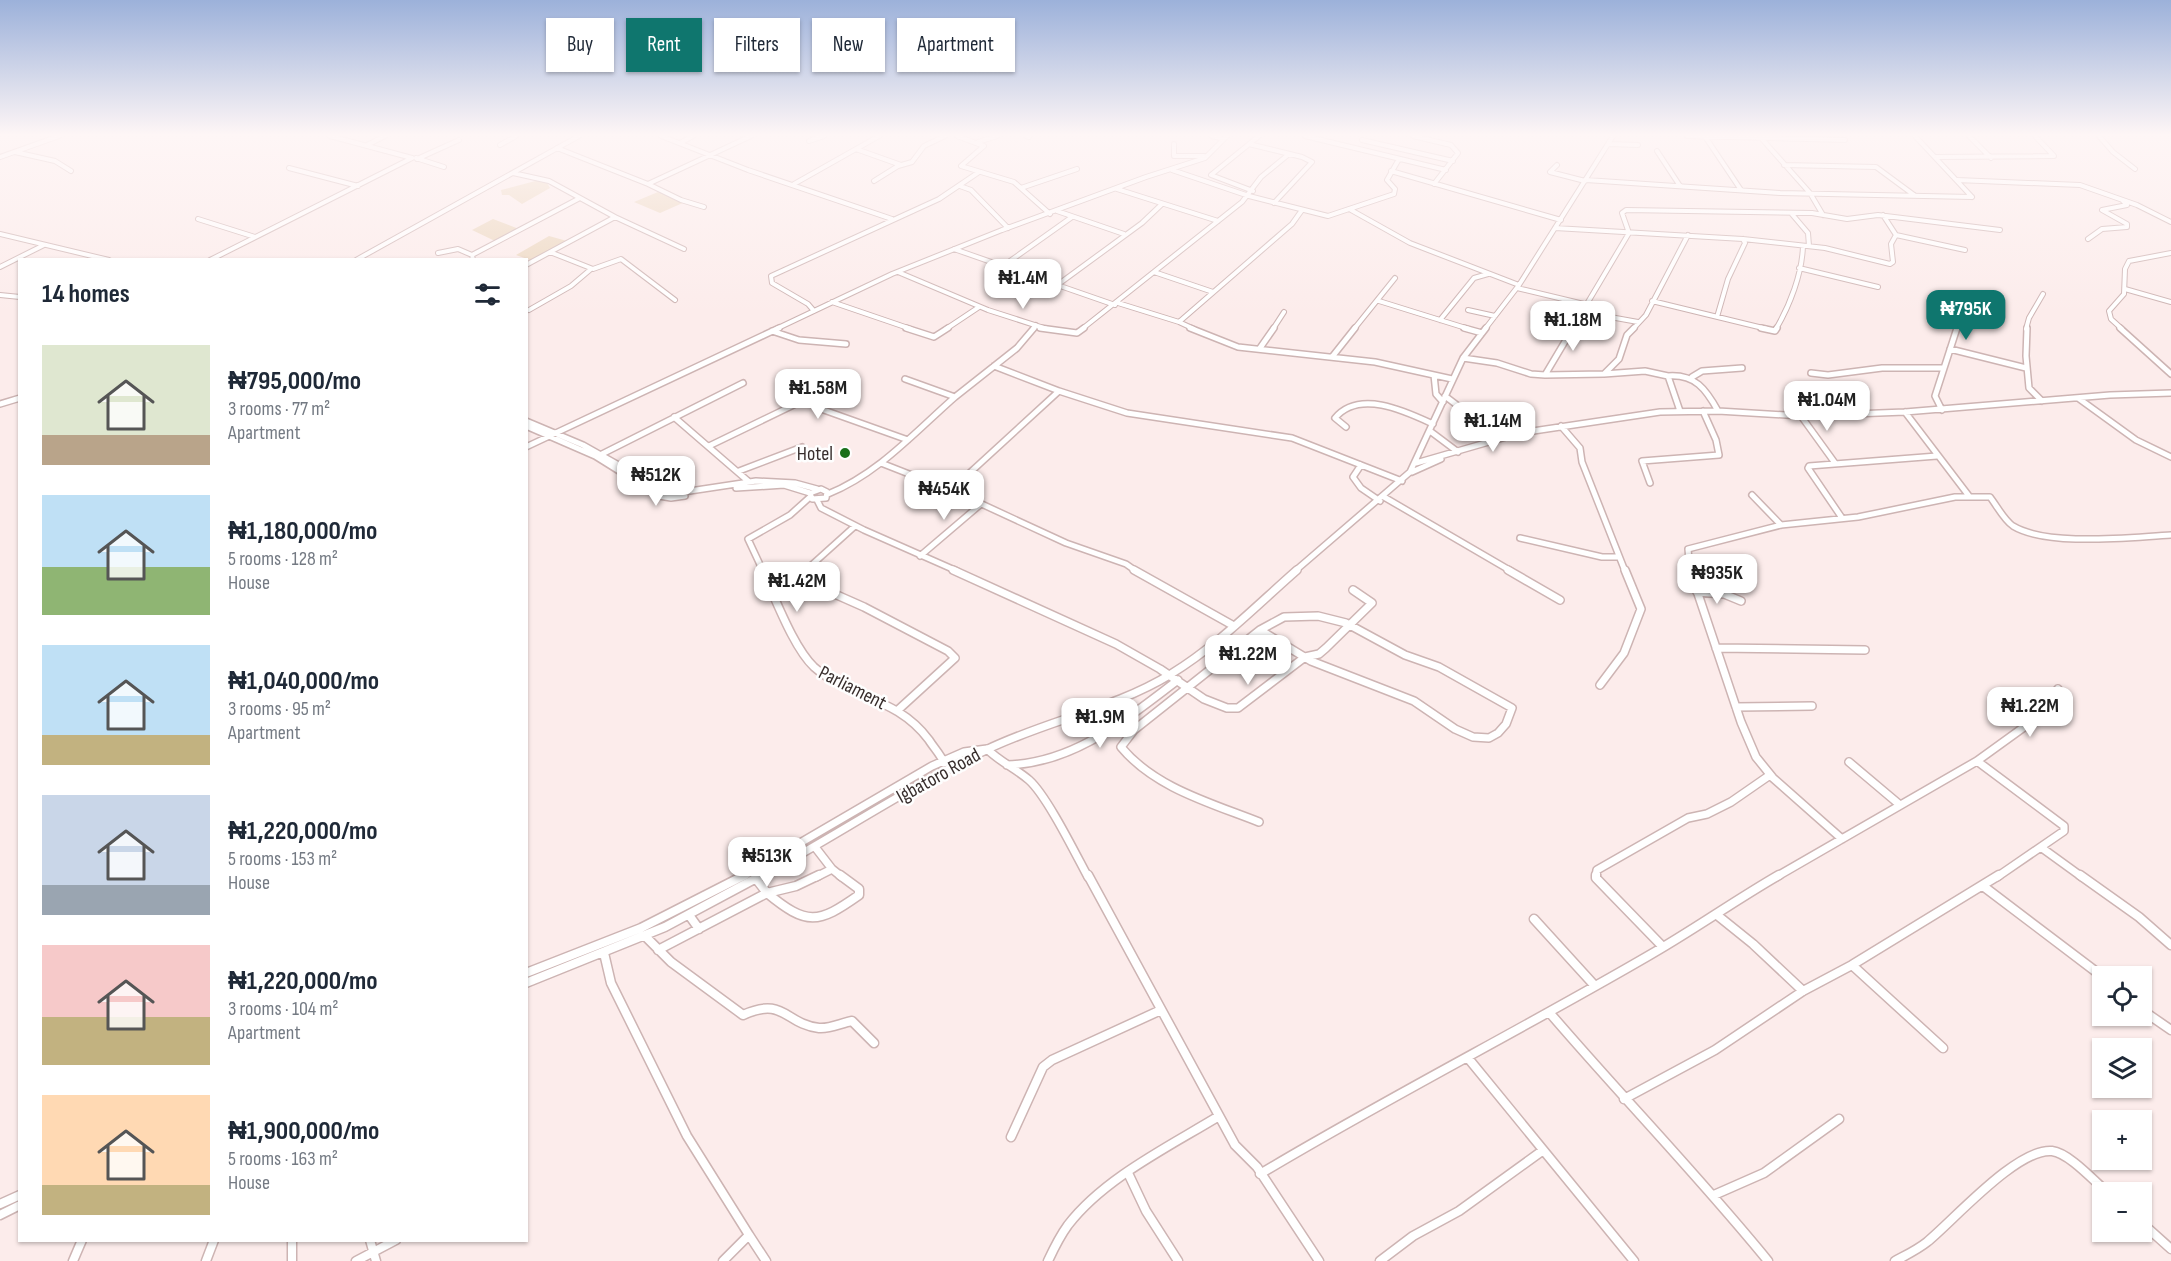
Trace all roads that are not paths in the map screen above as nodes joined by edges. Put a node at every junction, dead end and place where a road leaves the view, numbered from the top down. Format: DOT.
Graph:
graph roads {
  1 [pos="340,195"];
  2 [pos="474,195"];
  3 [pos="571,195"];
  4 [pos="670,195"];
  5 [pos="824,195"];
  6 [pos="946,195"];
  7 [pos="976,195"];
  8 [pos="1029,195"];
  9 [pos="1101,195"];
  10 [pos="1135,195"];
  11 [pos="1246,195"];
  12 [pos="1280,195"];
  13 [pos="1392,195"];
  14 [pos="1472,195"];
  15 [pos="1576,195"];
  16 [pos="1811,195"];
  17 [pos="1867,195"];
  18 [pos="1969,195"];
  19 [pos="2108,195"];
  20 [pos="1249,196"];
  21 [pos="1902,196"];
  22 [pos="1918,196"];
  23 [pos="578,199"];
  24 [pos="2122,200"];
  25 [pos="1274,203"];
  26 [pos="1162,204"];
  27 [pos="704,207"];
  28 [pos="1302,210"];
  29 [pos="1350,210"];
  30 [pos="1057,211"];
  31 [pos="1791,213"];
  32 [pos="1050,214"];
  33 [pos="1823,215"];
  34 [pos="1882,215"];
  35 [pos="615,218"];
  36 [pos="1072,218"];
  37 [pos="198,219"];
  38 [pos="892,219"];
  39 [pos="1561,220"];
  40 [pos="1218,221"];
  41 [pos="2171,222"];
  42 [pos="1008,228"];
  43 [pos="1555,228"];
  44 [pos="2000,230"];
  45 [pos="1629,233"];
  46 [pos="0,234"];
  47 [pos="1124,234"];
  48 [pos="6,235"];
  49 [pos="1688,235"];
  50 [pos="1896,235"];
  51 [pos="256,237"];
  52 [pos="0,238"];
  53 [pos="1743,239"];
  54 [pos="2088,239"];
  55 [pos="44,245"];
  56 [pos="1806,246"];
  57 [pos="953,248"];
  58 [pos="684,249"];
  59 [pos="1965,250"];
  60 [pos="550,252"];
  61 [pos="438,253"];
  62 [pos="2171,253"];
  63 [pos="363,256"];
  64 [pos="472,257"];
  65 [pos="100,258"];
  66 [pos="214,258"];
  67 [pos="360,258"];
  68 [pos="367,258"];
  69 [pos="528,264"];
  70 [pos="0,267"];
  71 [pos="1003,267"];
  72 [pos="1799,268"];
  73 [pos="591,269"];
  74 [pos="898,272"];
  75 [pos="1154,272"];
  76 [pos="1489,273"];
  77 [pos="1395,278"];
  78 [pos="1056,286"];
  79 [pos="1518,287"];
  80 [pos="1878,287"];
  81 [pos="2125,289"];
  82 [pos="1213,292"];
  83 [pos="2043,294"];
  84 [pos="0,295"];
  85 [pos="18,297"];
  86 [pos="675,300"];
  87 [pos="1379,301"];
  88 [pos="832,302"];
  89 [pos="1652,302"];
  90 [pos="2171,302"];
  91 [pos="1116,304"];
  92 [pos="1964,304"];
  93 [pos="979,307"];
  94 [pos="1587,307"];
  95 [pos="529,310"];
  96 [pos="1468,310"];
  97 [pos="814,311"];
  98 [pos="1284,312"];
  99 [pos="1495,316"];
  100 [pos="1717,317"];
  101 [pos="1440,320"];
  102 [pos="1179,322"];
  103 [pos="1638,322"];
  104 [pos="1036,325"];
  105 [pos="772,331"];
  106 [pos="1482,333"];
  107 [pos="846,344"];
  108 [pos="1260,348"];
  109 [pos="1950,349"];
  110 [pos="1332,357"];
  111 [pos="1463,358"];
  112 [pos="994,366"];
  113 [pos="1612,367"];
  114 [pos="1742,368"];
  115 [pos="1944,368"];
  116 [pos="2026,368"];
  117 [pos="1634,372"];
  118 [pos="1811,373"];
  119 [pos="1604,374"];
  120 [pos="2171,374"];
  121 [pos="1434,375"];
  122 [pos="1545,375"];
  123 [pos="1668,376"];
  124 [pos="1692,378"];
  125 [pos="905,379"];
  126 [pos="1452,379"];
  127 [pos="743,383"];
  128 [pos="1059,391"];
  129 [pos="2171,393"];
  130 [pos="955,398"];
  131 [pos="2077,398"];
  132 [pos="1444,399"];
  133 [pos="18,400"];
  134 [pos="2042,401"];
  135 [pos="0,405"];
  136 [pos="1942,410"];
  137 [pos="1680,411"];
  138 [pos="1702,411"];
  139 [pos="1718,411"];
  140 [pos="1905,412"];
  141 [pos="1801,416"];
  142 [pos="674,417"];
  143 [pos="528,422"];
  144 [pos="1433,424"];
  145 [pos="1562,426"];
  146 [pos="528,427"];
  147 [pos="1346,427"];
  148 [pos="1430,431"];
  149 [pos="1520,433"];
  150 [pos="553,434"];
  151 [pos="908,440"];
  152 [pos="528,446"];
  153 [pos="709,446"];
  154 [pos="802,447"];
  155 [pos="1458,452"];
  156 [pos="602,454"];
  157 [pos="1449,455"];
  158 [pos="1937,456"];
  159 [pos="2171,457"];
  160 [pos="881,463"];
  161 [pos="1416,463"];
  162 [pos="1835,463"];
  163 [pos="1361,465"];
  164 [pos="740,471"];
  165 [pos="1410,472"];
  166 [pos="748,481"];
  167 [pos="1402,481"];
  168 [pos="1650,483"];
  169 [pos="817,489"];
  170 [pos="951,490"];
  171 [pos="828,494"];
  172 [pos="810,495"];
  173 [pos="1752,495"];
  174 [pos="1969,496"];
  175 [pos="1382,499"];
  176 [pos="817,500"];
  177 [pos="981,504"];
  178 [pos="1842,518"];
  179 [pos="1781,525"];
  180 [pos="855,526"];
  181 [pos="2171,535"];
  182 [pos="1520,538"];
  183 [pos="920,556"];
  184 [pos="1618,557"];
  185 [pos="1353,590"];
  186 [pos="1697,592"];
  187 [pos="1560,600"];
  188 [pos="1741,602"];
  189 [pos="1350,624"];
  190 [pos="1233,626"];
  191 [pos="1259,629"];
  192 [pos="1716,648"];
  193 [pos="1865,650"];
  194 [pos="1305,657"];
  195 [pos="1171,674"];
  196 [pos="1178,680"];
  197 [pos="1600,686"];
  198 [pos="1187,688"];
  199 [pos="2058,689"];
  200 [pos="1812,706"];
  201 [pos="1736,707"];
  202 [pos="898,710"];
  203 [pos="987,749"];
  204 [pos="944,761"];
  205 [pos="1977,761"];
  206 [pos="1849,762"];
  207 [pos="1004,764"];
  208 [pos="1770,775"];
  209 [pos="933,777"];
  210 [pos="1900,805"];
  211 [pos="1259,822"];
  212 [pos="1842,839"];
  213 [pos="815,847"];
  214 [pos="2042,848"];
  215 [pos="832,869"];
  216 [pos="757,880"];
  217 [pos="1983,886"];
  218 [pos="767,892"];
  219 [pos="689,915"];
  220 [pos="1717,915"];
  221 [pos="1534,919"];
  222 [pos="699,929"];
  223 [pos="645,936"];
  224 [pos="2171,945"];
  225 [pos="1663,947"];
  226 [pos="658,950"];
  227 [pos="604,953"];
  228 [pos="1852,965"];
  229 [pos="2092,969"];
  230 [pos="528,972"];
  231 [pos="528,982"];
  232 [pos="1595,986"];
  233 [pos="1803,991"];
  234 [pos="1161,1010"];
  235 [pos="1549,1012"];
  236 [pos="2152,1017"];
  237 [pos="2171,1030"];
  238 [pos="874,1043"];
  239 [pos="1943,1048"];
  240 [pos="1468,1058"];
  241 [pos="1624,1099"];
  242 [pos="1219,1116"];
  243 [pos="1839,1119"];
  244 [pos="1011,1137"];
  245 [pos="1542,1151"];
  246 [pos="1128,1173"];
  247 [pos="1260,1174"];
  248 [pos="2095,1182"];
  249 [pos="1714,1195"];
  250 [pos="18,1196"];
  251 [pos="0,1204"];
  252 [pos="18,1206"];
  253 [pos="0,1215"];
  254 [pos="2152,1232"];
  255 [pos="749,1235"];
  256 [pos="81,1242"];
  257 [pos="213,1242"];
  258 [pos="292,1242"];
  259 [pos="393,1242"];
  260 [pos="2171,1249"];
  261 [pos="374,1256"];
  262 [pos="73,1261"];
  263 [pos="206,1261"];
  264 [pos="292,1261"];
  265 [pos="356,1261"];
  266 [pos="723,1261"];
  267 [pos="766,1261"];
  268 [pos="1048,1261"];
  269 [pos="1178,1261"];
  270 [pos="1319,1261"];
  271 [pos="1380,1261"];
  272 [pos="1634,1261"];
  273 [pos="1768,1261"];
  274 [pos="1895,1261"];
  1 -- 51 [label="street"];
  2 -- 63 [label="street"];
  3 -- 23 [label="street"];
  4 -- 27 [label="street"];
  5 -- 38 [label="street"];
  6 -- 38 [label="street"];
  7 -- 42 [label="street"];
  8 -- 32 [label="street"];
  9 -- 30 [label="street"];
  10 -- 26 [label="street"];
  11 -- 20 [label="street"];
  12 -- 25 [label="street"];
  13 -- 29 [label="street"];
  14 -- 39 [label="street"];
  15 -- 39 [label="street"];
  16 -- 33 [label="street"];
  17 -- 21 [label="street"];
  18 -- 22 [label="street"];
  19 -- 24 [label="street"];
  20 -- 25 [label="street"];
  20 -- 40 [label="street"];
  21 -- 22 [label="street"];
  23 -- 35 [label="street"];
  23 -- 64 [label="street"];
  24 -- 41 [label="street"];
  24 -- 54 [label="street"];
  25 -- 28 [label="street"];
  26 -- 40 [label="street"];
  26 -- 47 [label="street"];
  28 -- 29 [label="street"];
  28 -- 82 [label="street"];
  29 -- 76 [label="street"];
  30 -- 32 [label="street"];
  30 -- 36 [label="street"];
  31 -- 33 [label="street"];
  31 -- 45 [label="street"];
  31 -- 56 [label="street"];
  32 -- 42 [label="street"];
  33 -- 34 [label="street"];
  34 -- 44 [label="street"];
  34 -- 50 [label="street"];
  35 -- 58 [label="street"];
  35 -- 60 [label="street"];
  36 -- 47 [label="street"];
  36 -- 71 [label="street"];
  37 -- 51 [label="street"];
  38 -- 97 [label="street"];
  39 -- 43 [label="street"];
  40 -- 75 [label="street"];
  42 -- 57 [label="street"];
  43 -- 45 [label="street"];
  43 -- 79 [label="street"];
  45 -- 49 [label="street"];
  45 -- 94 [label="street"];
  46 -- 48 [label="street"];
  47 -- 78 [label="street"];
  48 -- 52 [label="street"];
  48 -- 55 [label="street"];
  49 -- 53 [label="street"];
  49 -- 89 [label="street"];
  50 -- 56 [label="street"];
  50 -- 59 [label="street"];
  51 -- 66 [label="street"];
  53 -- 56 [label="street"];
  53 -- 100 [label="street"];
  55 -- 65 [label="street"];
  55 -- 70 [label="street"];
  56 -- 72 [label="street"];
  57 -- 71 [label="street"];
  57 -- 74 [label="street"];
  60 -- 69 [label="street"];
  60 -- 73 [label="street"];
  61 -- 64 [label="street"];
  62 -- 81 [label="street"];
  63 -- 67 [label="street"];
  63 -- 68 [label="street"];
  71 -- 78 [label="street"];
  72 -- 80 [label="street"];
  72 -- 100 [label="street"];
  73 -- 86 [label="street"];
  73 -- 95 [label="street"];
  74 -- 88 [label="street"];
  74 -- 93 [label="street"];
  75 -- 82 [label="street"];
  75 -- 91 [label="street"];
  76 -- 79 [label="street"];
  76 -- 101 [label="street"];
  77 -- 87 [label="street"];
  78 -- 91 [label="street"];
  79 -- 94 [label="street"];
  79 -- 99 [label="street"];
  81 -- 90 [label="street"];
  81 -- 120 [label="street"];
  82 -- 102 [label="street"];
  83 -- 116 [label="street"];
  84 -- 85 [label="street"];
  87 -- 101 [label="street"];
  87 -- 110 [label="street"];
  88 -- 93 [label="street"];
  88 -- 97 [label="street"];
  89 -- 100 [label="street"];
  89 -- 103 [label="street"];
  91 -- 102 [label="street"];
  91 -- 104 [label="street"];
  92 -- 109 [label="street"];
  93 -- 104 [label="street"];
  94 -- 103 [label="street"];
  94 -- 122 [label="street"];
  96 -- 99 [label="street"];
  97 -- 105 [label="street"];
  98 -- 108 [label="street"];
  99 -- 106 [label="street"];
  101 -- 106 [label="street"];
  102 -- 108 [label="street"];
  103 -- 113 [label="street"];
  104 -- 112 [label="street"];
  105 -- 107 [label="street"];
  105 -- 150 [label="street"];
  106 -- 111 [label="street"];
  108 -- 110 [label="street"];
  109 -- 115 [label="street"];
  109 -- 116 [label="street"];
  110 -- 121 [label="street"];
  111 -- 122 [label="street"];
  111 -- 126 [label="street"];
  112 -- 128 [label="street"];
  112 -- 130 [label="street"];
  113 -- 117 [label="street"];
  113 -- 119 [label="street"];
  114 -- 124 [label="street"];
  115 -- 118 [label="street"];
  115 -- 136 [label="street"];
  116 -- 134 [label="street"];
  117 -- 119 [label="street"];
  117 -- 123 [label="street"];
  119 -- 122 [label="street"];
  121 -- 126 [label="street"];
  121 -- 132 [label="street"];
  123 -- 124 [label="street"];
  123 -- 137 [label="street"];
  124 -- 139 [label="street"];
  125 -- 130 [label="street"];
  126 -- 132 [label="street"];
  127 -- 142 [label="street"];
  128 -- 163 [label="street"];
  128 -- 170 [label="street"];
  129 -- 131 [label="street"];
  130 -- 151 [label="street"];
  131 -- 134 [label="street"];
  131 -- 159 [label="street"];
  132 -- 144 [label="street"];
  132 -- 149 [label="street"];
  133 -- 135 [label="street"];
  134 -- 136 [label="street"];
  136 -- 140 [label="street"];
  137 -- 138 [label="street"];
  137 -- 145 [label="street"];
  138 -- 139 [label="street"];
  138 -- 168 [label="street"];
  139 -- 141 [label="street"];
  140 -- 141 [label="street"];
  140 -- 158 [label="street"];
  141 -- 162 [label="street"];
  142 -- 153 [label="street"];
  142 -- 156 [label="street"];
  143 -- 150 [label="street"];
  144 -- 147 [label="street"];
  144 -- 148 [label="street"];
  145 -- 149 [label="street"];
  145 -- 184 [label="street"];
  146 -- 150 [label="street"];
  148 -- 155 [label="street"];
  148 -- 161 [label="street"];
  149 -- 155 [label="street"];
  150 -- 152 [label="street"];
  150 -- 156 [label="street"];
  150 -- 172 [label="street"];
  151 -- 153 [label="street"];
  151 -- 160 [label="street"];
  153 -- 164 [label="street"];
  154 -- 164 [label="street"];
  155 -- 157 [label="street"];
  156 -- 166 [label="street"];
  157 -- 161 [label="street"];
  157 -- 165 [label="street"];
  158 -- 162 [label="street"];
  158 -- 174 [label="street"];
  160 -- 170 [label="street"];
  160 -- 171 [label="street"];
  161 -- 165 [label="street"];
  162 -- 178 [label="street"];
  163 -- 167 [label="street"];
  163 -- 175 [label="street"];
  164 -- 166 [label="street"];
  165 -- 167 [label="street"];
  166 -- 169 [label="street"];
  167 -- 175 [label="street"];
  169 -- 171 [label="street"];
  169 -- 172 [label="street"];
  170 -- 177 [label="street"];
  171 -- 176 [label="street"];
  172 -- 176 [label="street"];
  172 -- 202 [label="street, Parliament"];
  173 -- 179 [label="street"];
  174 -- 178 [label="street"];
  174 -- 181 [label="street"];
  175 -- 187 [label="street"];
  175 -- 190 [label="street"];
  176 -- 180 [label="street"];
  177 -- 183 [label="street"];
  177 -- 190 [label="street"];
  178 -- 179 [label="street"];
  179 -- 186 [label="street"];
  180 -- 183 [label="street"];
  180 -- 202 [label="street"];
  182 -- 184 [label="street"];
  183 -- 195 [label="street"];
  184 -- 197 [label="street"];
  185 -- 189 [label="street"];
  186 -- 188 [label="street"];
  186 -- 192 [label="street"];
  189 -- 191 [label="street"];
  189 -- 194 [label="street"];
  189 -- 194 [label="street"];
  190 -- 195 [label="street"];
  191 -- 194 [label="street"];
  191 -- 198 [label="street"];
  192 -- 193 [label="street"];
  192 -- 201 [label="street"];
  194 -- 198 [label="street"];
  195 -- 196 [label="street"];
  195 -- 203 [label="street"];
  196 -- 198 [label="street"];
  196 -- 207 [label="street"];
  198 -- 211 [label="street"];
  199 -- 205 [label="street"];
  200 -- 201 [label="street"];
  201 -- 208 [label="street"];
  202 -- 204 [label="street, Parliament"];
  203 -- 204 [label="street, Igbatoro Road"];
  203 -- 207 [label="street"];
  203 -- 209 [label="street, Igbatoro Road"];
  204 -- 209 [label="street"];
  204 -- 230 [label="street, Igbatoro Road"];
  205 -- 210 [label="street"];
  205 -- 214 [label="street"];
  206 -- 210 [label="street"];
  207 -- 234 [label="street"];
  208 -- 212 [label="street"];
  208 -- 225 [label="street"];
  209 -- 213 [label="street, Igbatoro Road"];
  210 -- 212 [label="street"];
  212 -- 220 [label="street"];
  213 -- 215 [label="street"];
  213 -- 216 [label="street, Igbatoro Road"];
  214 -- 217 [label="street"];
  214 -- 224 [label="street"];
  215 -- 218 [label="street"];
  215 -- 218 [label="street"];
  216 -- 218 [label="street"];
  216 -- 219 [label="street, Igbatoro Road"];
  217 -- 228 [label="street"];
  217 -- 229 [label="street"];
  218 -- 222 [label="street"];
  219 -- 222 [label="street"];
  219 -- 223 [label="street, Igbatoro Road"];
  220 -- 225 [label="street"];
  220 -- 233 [label="street"];
  221 -- 232 [label="street"];
  222 -- 226 [label="street"];
  223 -- 226 [label="street"];
  223 -- 227 [label="street, Igbatoro Road"];
  225 -- 232 [label="street"];
  226 -- 238 [label="street"];
  227 -- 231 [label="street, Igbatoro Road"];
  227 -- 255 [label="street"];
  228 -- 233 [label="street"];
  228 -- 239 [label="street"];
  232 -- 235 [label="street"];
  233 -- 241 [label="street"];
  234 -- 242 [label="street"];
  234 -- 244 [label="street"];
  235 -- 240 [label="street"];
  235 -- 241 [label="street"];
  236 -- 237 [label="street"];
  240 -- 245 [label="street"];
  240 -- 247 [label="street"];
  241 -- 249 [label="street"];
  242 -- 246 [label="street"];
  242 -- 247 [label="street"];
  243 -- 249 [label="street"];
  245 -- 271 [label="street"];
  245 -- 272 [label="street"];
  246 -- 268 [label="street"];
  246 -- 269 [label="street"];
  247 -- 270 [label="street"];
  248 -- 274 [label="street"];
  249 -- 273 [label="street"];
  250 -- 251 [label="street"];
  252 -- 253 [label="street"];
  254 -- 260 [label="street"];
  255 -- 266 [label="street"];
  255 -- 267 [label="street"];
  256 -- 262 [label="street"];
  257 -- 263 [label="street"];
  258 -- 264 [label="street"];
  259 -- 261 [label="street"];
  261 -- 265 [label="street"];
}
